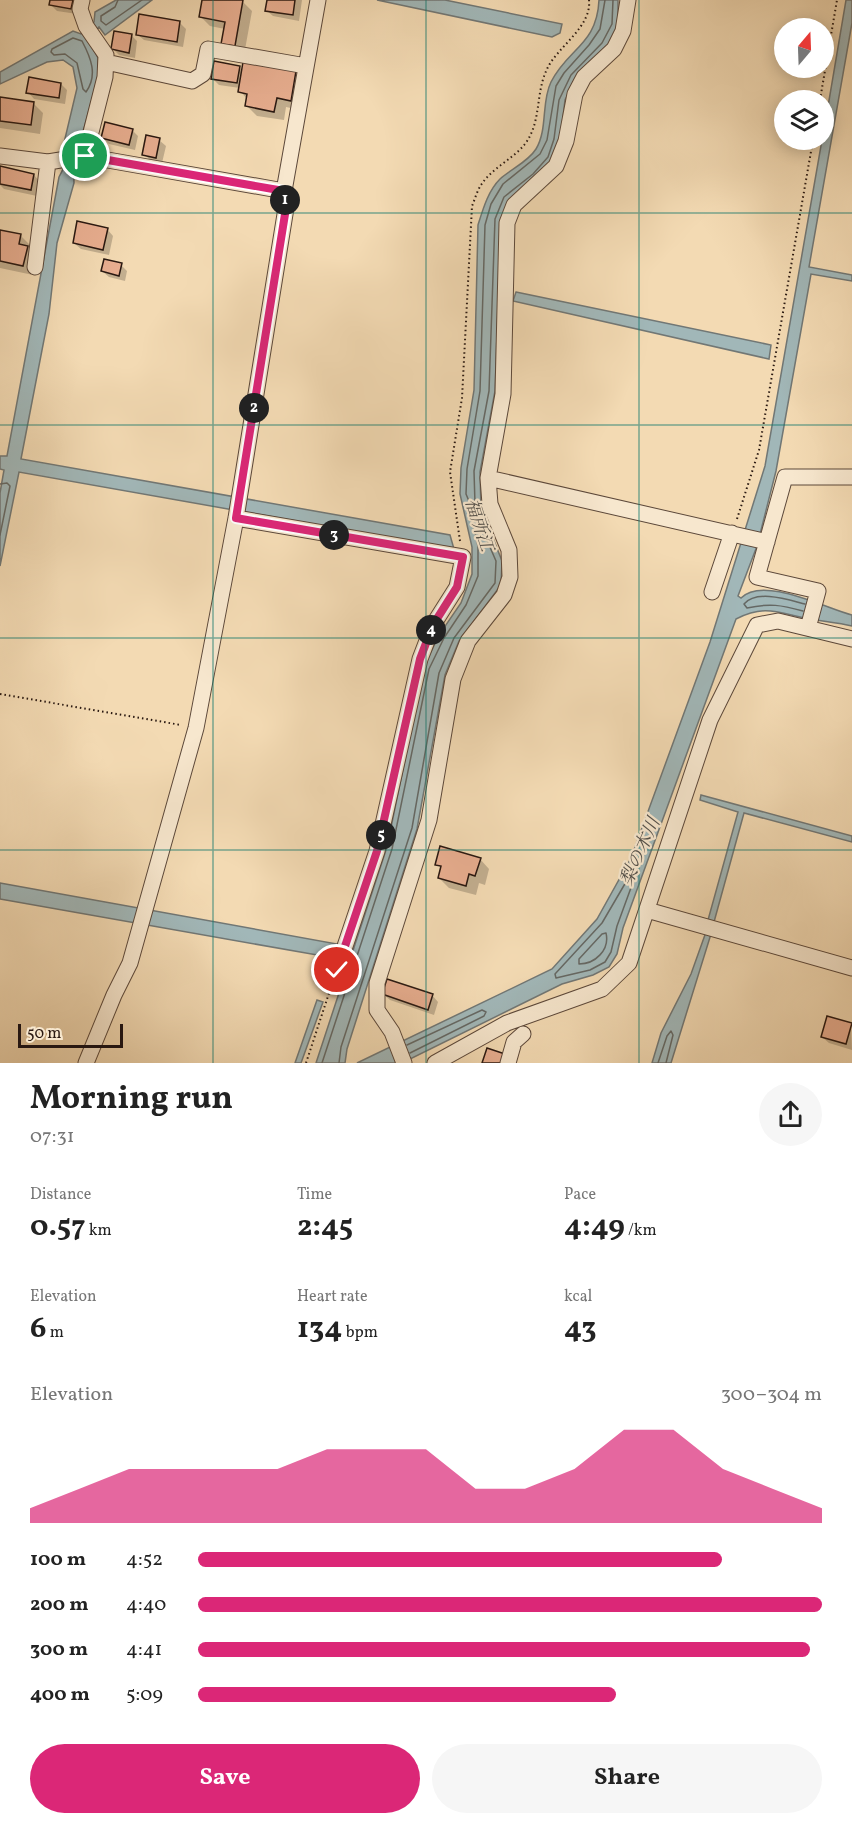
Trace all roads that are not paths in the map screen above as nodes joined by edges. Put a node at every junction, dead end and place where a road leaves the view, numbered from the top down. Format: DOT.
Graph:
graph roads {
  1 [pos="82,0"];
  2 [pos="318,0"];
  3 [pos="628,0"];
  4 [pos="106,62"];
  5 [pos="306,66"];
  6 [pos="0,156"];
  7 [pos="82,157"];
  8 [pos="53,161"];
  9 [pos="284,191"];
  10 [pos="35,267"];
  11 [pos="852,477"];
  12 [pos="489,478"];
  13 [pos="236,518"];
  14 [pos="732,534"];
  15 [pos="767,542"];
  16 [pos="712,592"];
  17 [pos="808,628"];
  18 [pos="852,639"];
  19 [pos="647,910"];
  20 [pos="852,969"];
  21 [pos="337,970"];
  22 [pos="523,1035"];
  23 [pos="86,1063"];
  24 [pos="404,1063"];
  25 [pos="435,1063"];
  26 [pos="508,1063"];
  1 -- 4 [label="street"];
  2 -- 5 [label="street"];
  3 -- 12 [label="street"];
  4 -- 5 [label="street"];
  4 -- 7 [label="street"];
  5 -- 9 [label="street"];
  6 -- 8 [label="street"];
  7 -- 8 [label="street"];
  7 -- 9 [label="street"];
  8 -- 10 [label="street"];
  9 -- 13 [label="street"];
  11 -- 15 [label="street"];
  12 -- 14 [label="street"];
  12 -- 24 [label="street"];
  13 -- 21 [label="street"];
  13 -- 23 [label="street"];
  14 -- 15 [label="street"];
  14 -- 16 [label="street"];
  15 -- 17 [label="street"];
  17 -- 18 [label="street"];
  17 -- 19 [label="street"];
  19 -- 20 [label="street"];
  19 -- 25 [label="street"];
  22 -- 26 [label="street"];
}
